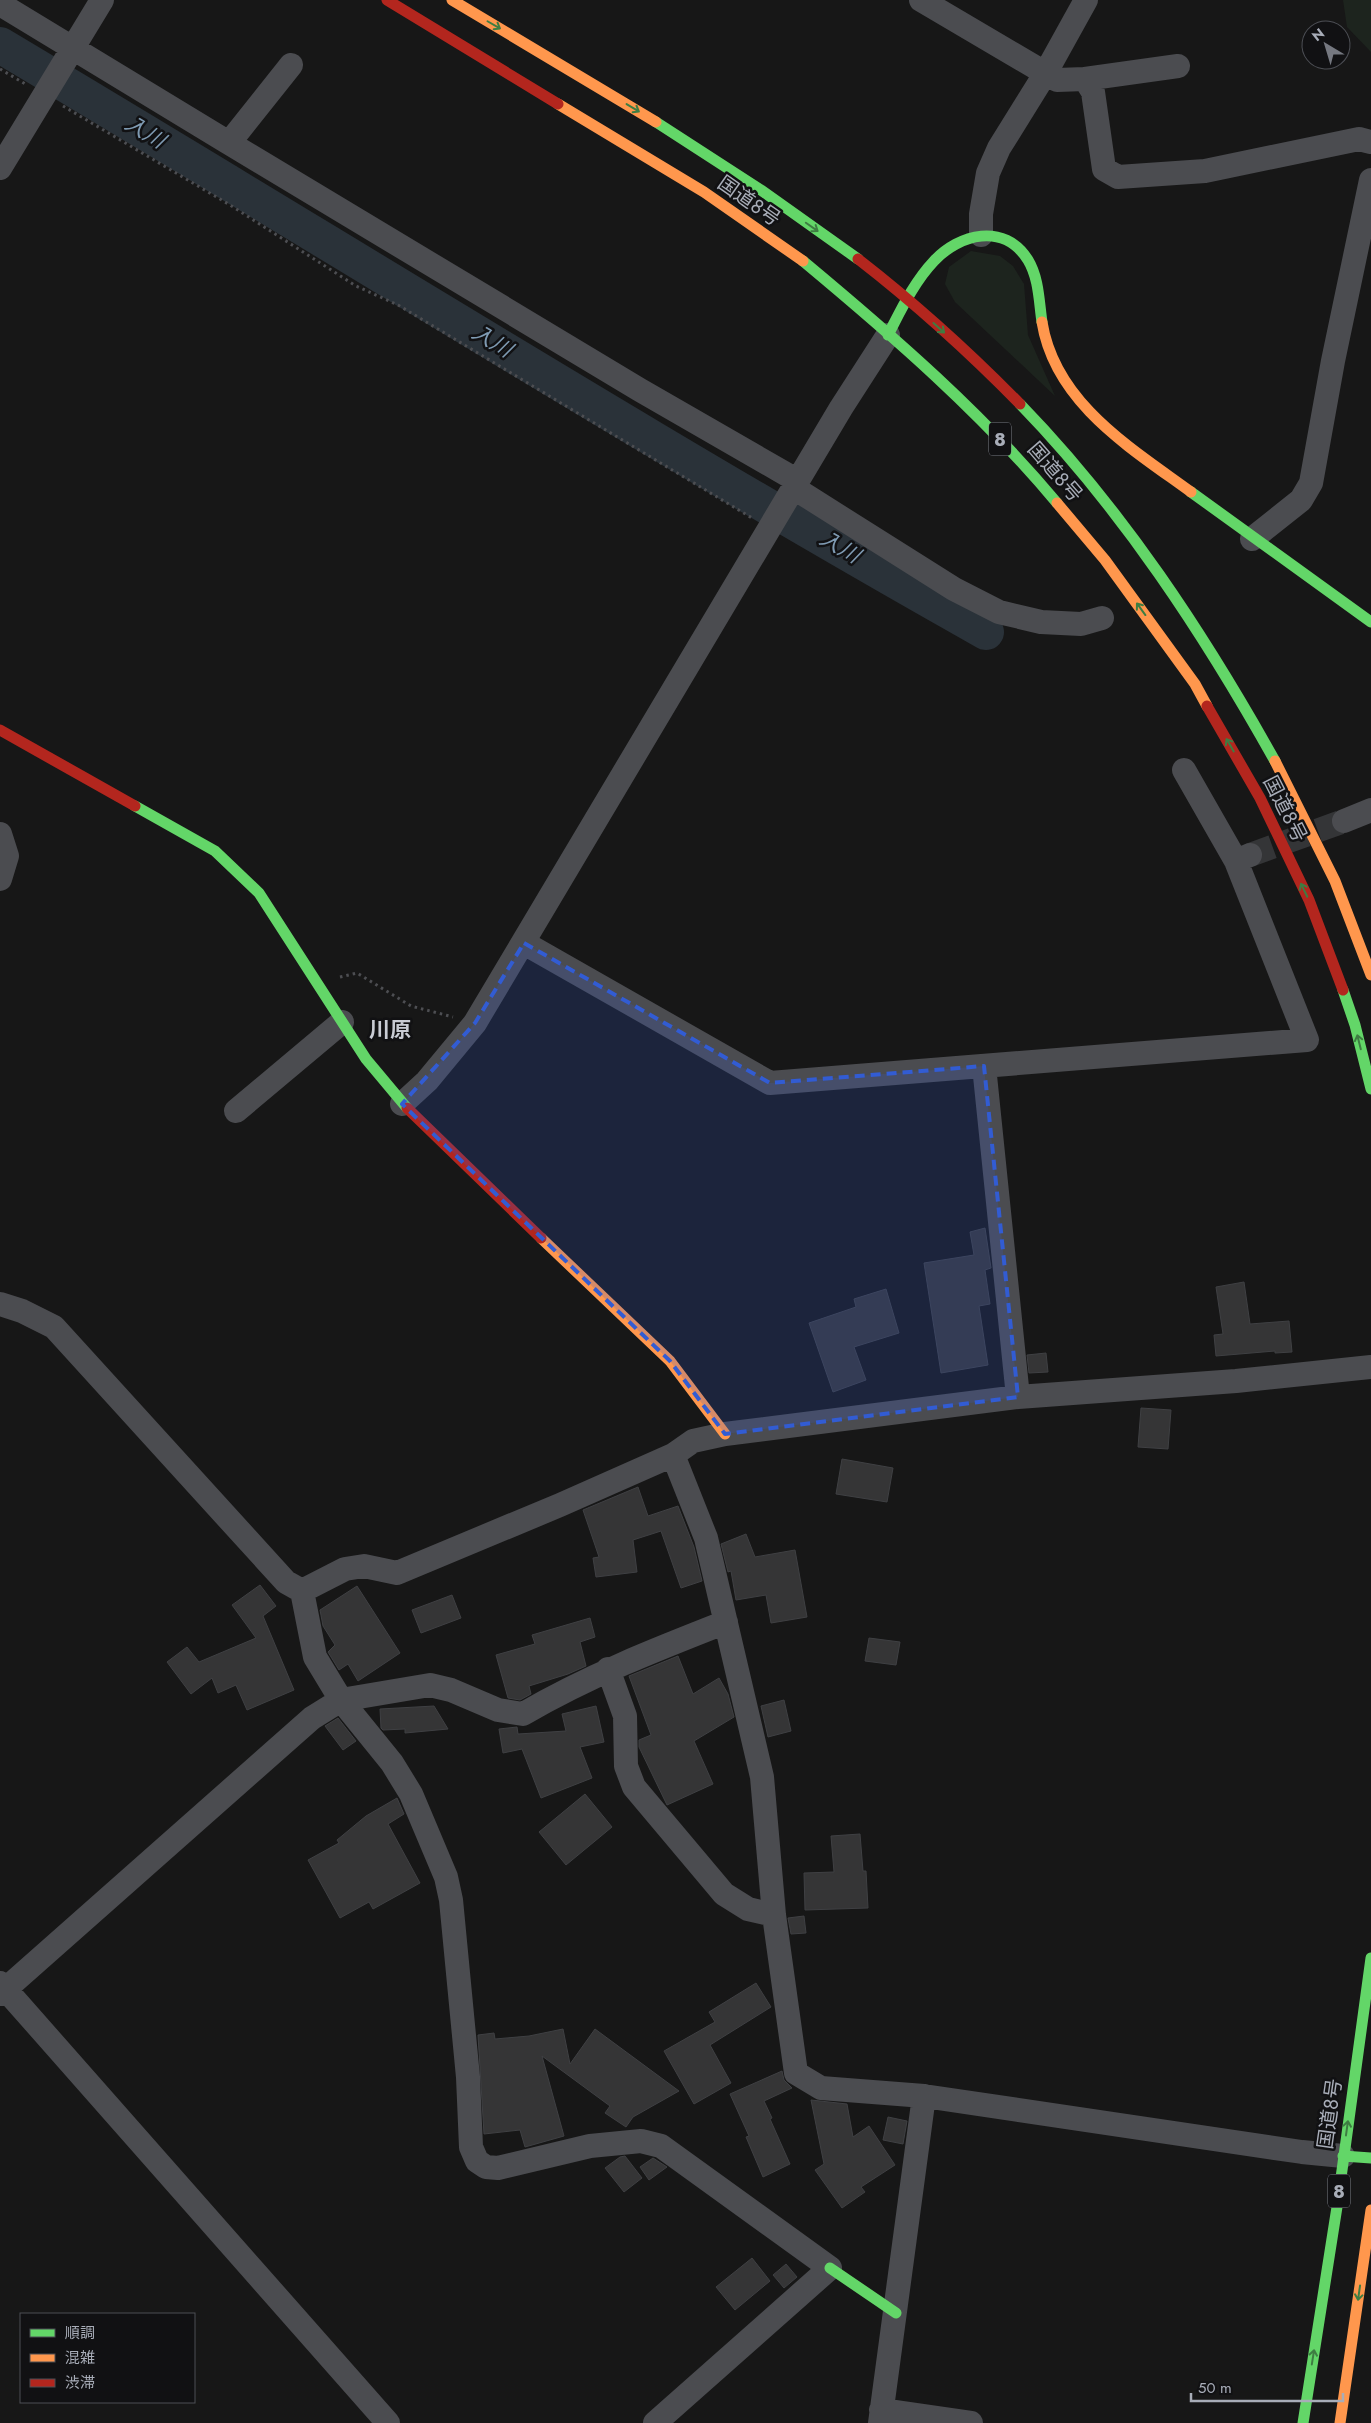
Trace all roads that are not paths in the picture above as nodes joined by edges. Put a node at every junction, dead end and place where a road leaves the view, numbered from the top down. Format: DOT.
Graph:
graph roads {
  1 [pos="102,0"];
  2 [pos="387,0"];
  3 [pos="452,0"];
  4 [pos="921,0"];
  5 [pos="1086,0"];
  6 [pos="0,4"];
  7 [pos="73,48"];
  8 [pos="290,65"];
  9 [pos="1178,66"];
  10 [pos="1045,74"];
  11 [pos="1086,79"];
  12 [pos="1371,142"];
  13 [pos="229,143"];
  14 [pos="0,168"];
  15 [pos="1371,180"];
  16 [pos="981,235"];
  17 [pos="907,298"];
  18 [pos="888,335"];
  19 [pos="796,484"];
  20 [pos="1252,539"];
  21 [pos="1102,618"];
  22 [pos="1371,622"];
  23 [pos="0,730"];
  24 [pos="1184,770"];
  25 [pos="1371,810"];
  26 [pos="1344,821"];
  27 [pos="0,834"];
  28 [pos="0,879"];
  29 [pos="524,943"];
  30 [pos="1371,975"];
  31 [pos="342,1022"];
  32 [pos="984,1066"];
  33 [pos="1371,1090"];
  34 [pos="402,1104"];
  35 [pos="236,1110"];
  36 [pos="0,1304"];
  37 [pos="1371,1366"];
  38 [pos="1018,1397"];
  39 [pos="725,1434"];
  40 [pos="673,1454"];
  41 [pos="302,1591"];
  42 [pos="726,1622"];
  43 [pos="608,1669"];
  44 [pos="341,1700"];
  45 [pos="774,1915"];
  46 [pos="1371,1958"];
  47 [pos="2,1988"];
  48 [pos="924,2096"];
  49 [pos="1344,2156"];
  50 [pos="1371,2158"];
  51 [pos="1371,2210"];
  52 [pos="830,2268"];
  53 [pos="896,2313"];
  54 [pos="880,2416"];
  55 [pos="388,2423"];
  56 [pos="655,2423"];
  57 [pos="971,2423"];
  58 [pos="1303,2423"];
  59 [pos="1340,2423"];
  1 -- 7 [label="street"];
  2 -- 18 [label="main road, 国道8号 / 8"];
  3 -- 17 [label="main road, 国道8号 / 8, one-way"];
  4 -- 10 [label="street"];
  5 -- 10 [label="street"];
  6 -- 7 [label="street"];
  7 -- 13 [label="street"];
  7 -- 14 [label="street"];
  8 -- 13 [label="street"];
  9 -- 11 [label="street"];
  10 -- 11 [label="street"];
  10 -- 16 [label="street"];
  11 -- 12 [label="street"];
  13 -- 19 [label="street"];
  15 -- 20 [label="street"];
  16 -- 17 [label="main road"];
  16 -- 20 [label="main road"];
  17 -- 18 [label="main road"];
  17 -- 30 [label="main road, 国道8号 / 8, one-way"];
  18 -- 19 [label="street"];
  33 -- 18 [label="main road, 国道8号 / 8, one-way"];
  19 -- 21 [label="street"];
  19 -- 29 [label="street"];
  20 -- 22 [label="main road"];
  23 -- 31 [label="main road"];
  24 -- 32 [label="street"];
  25 -- 26 [label="street"];
  27 -- 28 [label="street"];
  29 -- 32 [label="street"];
  29 -- 34 [label="street"];
  31 -- 34 [label="main road"];
  31 -- 35 [label="street"];
  32 -- 38 [label="street"];
  34 -- 39 [label="main road"];
  36 -- 41 [label="street"];
  37 -- 38 [label="street"];
  38 -- 39 [label="street"];
  39 -- 40 [label="street"];
  40 -- 41 [label="street"];
  40 -- 42 [label="street"];
  41 -- 44 [label="street"];
  42 -- 43 [label="street"];
  42 -- 45 [label="street"];
  43 -- 44 [label="street"];
  43 -- 45 [label="street"];
  44 -- 47 [label="street"];
  44 -- 52 [label="street"];
  45 -- 48 [label="street"];
  49 -- 46 [label="main road, 国道8号 / 8, one-way"];
  47 -- 55 [label="street"];
  48 -- 49 [label="street"];
  48 -- 53 [label="street"];
  49 -- 50 [label="main road"];
  58 -- 49 [label="main road, 国道8号 / 8, one-way"];
  51 -- 59 [label="main road, 8, one-way"];
  52 -- 53 [label="main road"];
  52 -- 56 [label="street"];
  53 -- 54 [label="street"];
  54 -- 57 [label="street"];
}
